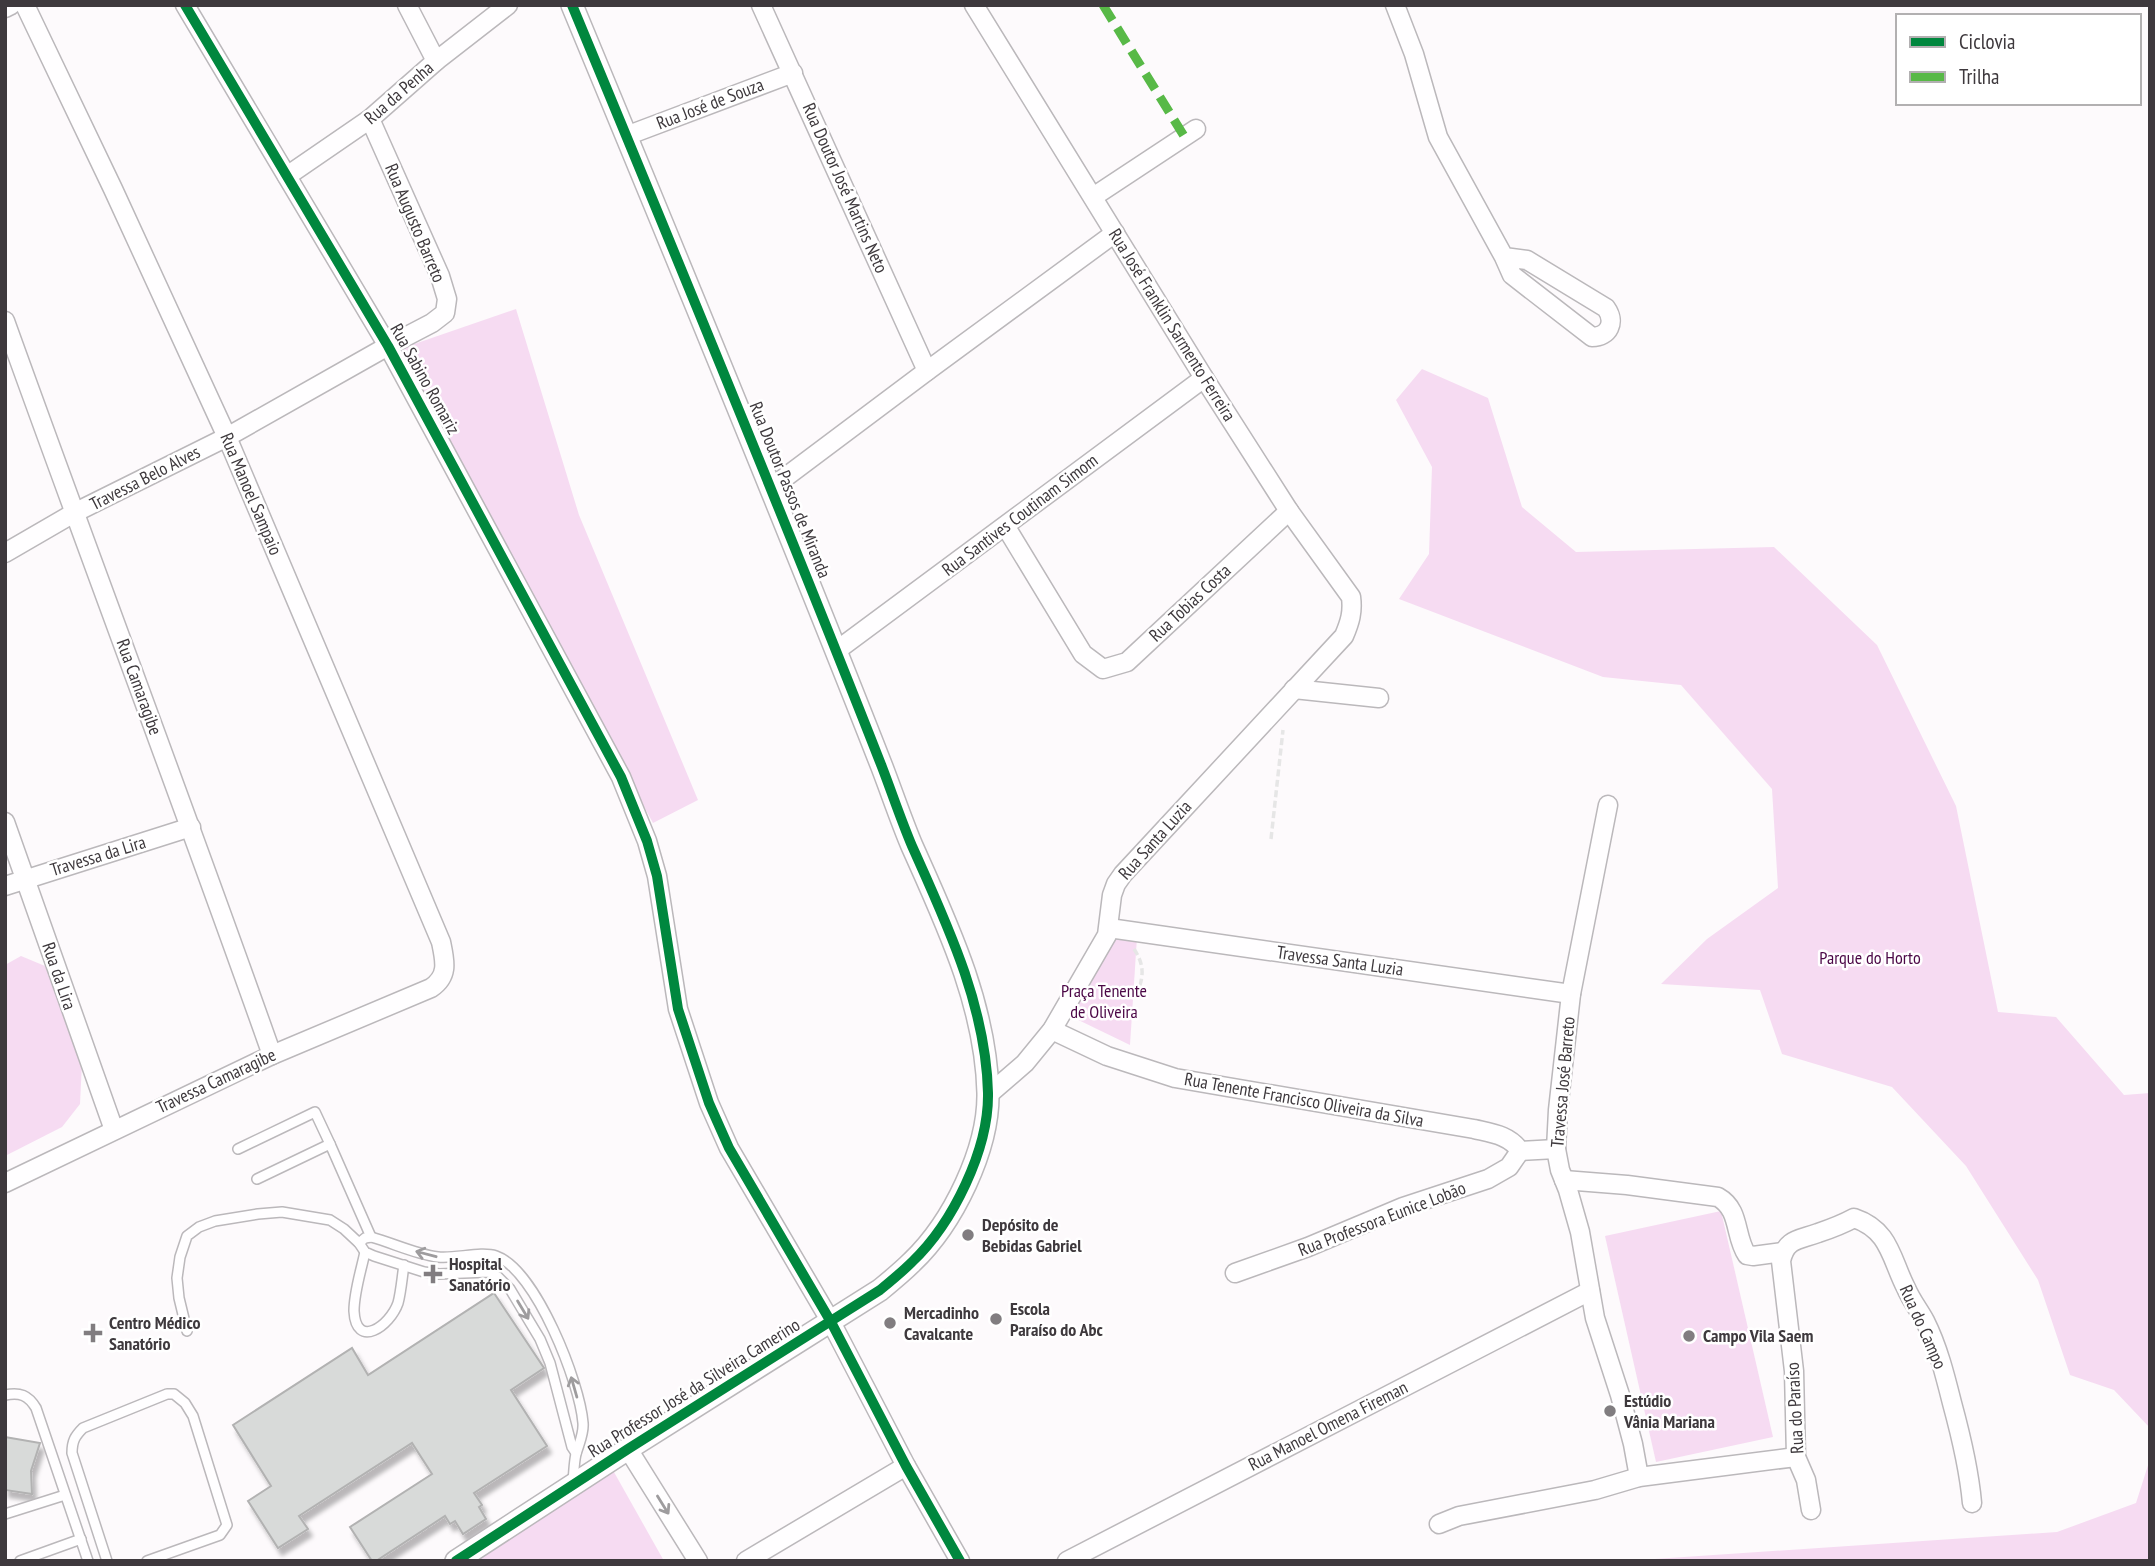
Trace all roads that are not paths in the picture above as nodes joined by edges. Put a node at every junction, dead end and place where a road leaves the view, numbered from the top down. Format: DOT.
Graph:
graph roads {
  1 [pos="10,5"];
  2 [pos="25,5"];
  3 [pos="185,5"];
  4 [pos="407,5"];
  5 [pos="508,5"];
  6 [pos="572,5"];
  7 [pos="761,5"];
  8 [pos="974,5"];
  9 [pos="1395,5"];
  10 [pos="5,8"];
  11 [pos="436,61"];
  12 [pos="793,72"];
  13 [pos="370,119"];
  14 [pos="1196,129"];
  15 [pos="626,136"];
  16 [pos="287,176"];
  17 [pos="1093,197"];
  18 [pos="1115,233"];
  19 [pos="1504,257"];
  20 [pos="5,321"];
  21 [pos="432,323"];
  22 [pos="388,346"];
  23 [pos="928,370"];
  24 [pos="1204,378"];
  25 [pos="228,437"];
  26 [pos="771,488"];
  27 [pos="1289,511"];
  28 [pos="74,513"];
  29 [pos="1006,527"];
  30 [pos="5,553"];
  31 [pos="1338,642"];
  32 [pos="836,652"];
  33 [pos="1291,692"];
  34 [pos="1379,698"];
  35 [pos="1608,805"];
  36 [pos="5,822"];
  37 [pos="191,827"];
  38 [pos="25,879"];
  39 [pos="5,887"];
  40 [pos="1115,929"];
  41 [pos="431,988"];
  42 [pos="970,991"];
  43 [pos="1570,994"];
  44 [pos="1052,1030"];
  45 [pos="272,1055"];
  46 [pos="988,1095"];
  47 [pos="114,1130"];
  48 [pos="330,1144"];
  49 [pos="238,1149"];
  50 [pos="1556,1149"];
  51 [pos="1520,1151"];
  52 [pos="257,1179"];
  53 [pos="1564,1180"];
  54 [pos="5,1183"];
  55 [pos="371,1237"];
  56 [pos="359,1242"];
  57 [pos="365,1252"];
  58 [pos="1783,1252"];
  59 [pos="404,1265"];
  60 [pos="1235,1273"];
  61 [pos="1590,1292"];
  62 [pos="831,1322"];
  63 [pos="187,1331"];
  64 [pos="5,1395"];
  65 [pos="628,1449"];
  66 [pos="576,1453"];
  67 [pos="1796,1457"];
  68 [pos="906,1466"];
  69 [pos="1639,1477"];
  70 [pos="572,1486"];
  71 [pos="65,1494"];
  72 [pos="1972,1503"];
  73 [pos="1811,1510"];
  74 [pos="5,1514"];
  75 [pos="1439,1524"];
  76 [pos="81,1539"];
  77 [pos="777,1553"];
  78 [pos="20,1561"];
  79 [pos="88,1561"];
  80 [pos="107,1561"];
  81 [pos="147,1561"];
  82 [pos="456,1561"];
  83 [pos="698,1561"];
  84 [pos="746,1561"];
  85 [pos="960,1561"];
  86 [pos="1067,1561"];
  1 -- 10 [label="street"];
  2 -- 25 [label="street, Rua Manoel Sampaio"];
  3 -- 16 [label="street, Rua Sabino Romariz"];
  4 -- 11 [label="street"];
  5 -- 11 [label="street, Rua da Penha"];
  6 -- 15 [label="street, Rua Doutor Passos de Miranda"];
  7 -- 12 [label="street, Rua Doutor José Martins Neto"];
  8 -- 17 [label="street, Rua José Franklin Sarmento Ferreira"];
  9 -- 19 [label="street"];
  11 -- 13 [label="street, Rua da Penha"];
  12 -- 15 [label="street, Rua José de Souza"];
  12 -- 23 [label="street, Rua Doutor José Martins Neto"];
  13 -- 16 [label="street, Rua da Penha"];
  13 -- 21 [label="street, Rua Augusto Barreto"];
  14 -- 17 [label="street"];
  15 -- 26 [label="street, Rua Doutor Passos de Miranda"];
  16 -- 22 [label="street, Rua Sabino Romariz"];
  17 -- 18 [label="street, Rua José Franklin Sarmento Ferreira"];
  18 -- 23 [label="street"];
  18 -- 24 [label="street, Rua José Franklin Sarmento Ferreira"];
  19 -- 19 [label="street"];
  20 -- 28 [label="street, Rua Camaragibe"];
  21 -- 22 [label="street, Travessa Belo Alves"];
  22 -- 25 [label="street, Travessa Belo Alves"];
  22 -- 62 [label="street, Rua Sabino Romariz"];
  23 -- 26 [label="street"];
  24 -- 27 [label="street, Rua José Franklin Sarmento Ferreira"];
  24 -- 29 [label="street, Rua Santives Coutinam Simom"];
  25 -- 28 [label="street, Travessa Belo Alves"];
  25 -- 41 [label="street, Rua Manoel Sampaio"];
  26 -- 32 [label="street, Rua Doutor Passos de Miranda"];
  27 -- 29 [label="street, Rua Tobias Costa"];
  27 -- 31 [label="street, Rua José Franklin Sarmento Ferreira"];
  28 -- 30 [label="street, Travessa Belo Alves"];
  28 -- 37 [label="street, Rua Camaragibe"];
  29 -- 32 [label="street, Rua Santives Coutinam Simom"];
  31 -- 33 [label="street, Rua Santa Luzia"];
  32 -- 42 [label="street, Rua Doutor Passos de Miranda"];
  33 -- 34 [label="street"];
  33 -- 40 [label="street, Rua Santa Luzia"];
  35 -- 43 [label="street, Travessa José Barreto"];
  36 -- 38 [label="street, Rua da Lira"];
  37 -- 38 [label="street, Travessa da Lira"];
  37 -- 45 [label="street, Rua Camaragibe"];
  38 -- 39 [label="street, Travessa da Lira"];
  38 -- 47 [label="street, Rua da Lira"];
  40 -- 43 [label="street, Travessa Santa Luzia"];
  40 -- 44 [label="street, Rua Santa Luzia"];
  41 -- 45 [label="street, Travessa Camaragibe"];
  42 -- 46 [label="street, Rua Professor José da Silveira Camerino"];
  43 -- 50 [label="street, Travessa José Barreto"];
  44 -- 46 [label="street, Rua Santa Luzia"];
  44 -- 51 [label="street, Rua Tenente Francisco Oliveira da Silva"];
  45 -- 47 [label="street, Travessa Camaragibe"];
  46 -- 62 [label="street, Rua Professor José da Silveira Camerino"];
  47 -- 54 [label="street, Travessa Camaragibe"];
  48 -- 49 [label="lane"];
  48 -- 52 [label="lane"];
  48 -- 55 [label="lane"];
  50 -- 51 [label="street"];
  50 -- 53 [label="street, Travessa José Barreto"];
  51 -- 60 [label="street, Rua Professora Eunice Lobão"];
  53 -- 58 [label="street"];
  53 -- 61 [label="street, Travessa José Barreto"];
  55 -- 56 [label="lane"];
  66 -- 55 [label="lane, one-way"];
  56 -- 57 [label="lane"];
  56 -- 63 [label="lane"];
  57 -- 59 [label="lane"];
  57 -- 59 [label="lane"];
  58 -- 67 [label="street, Rua do Paraíso"];
  58 -- 72 [label="street, Rua do Campo"];
  59 -- 66 [label="lane, one-way"];
  61 -- 69 [label="street, Travessa José Barreto"];
  61 -- 86 [label="street, Rua Manoel Omena Fireman"];
  62 -- 65 [label="street, Rua Professor José da Silveira Camerino"];
  62 -- 68 [label="street, Rua Sabino Romariz"];
  64 -- 71 [label="lane"];
  65 -- 70 [label="street, Rua Professor José da Silveira Camerino"];
  65 -- 83 [label="street, one-way"];
  66 -- 70 [label="lane"];
  67 -- 69 [label="street"];
  67 -- 73 [label="street, Rua do Paraíso"];
  68 -- 77 [label="street"];
  68 -- 85 [label="street, Rua Sabino Romariz"];
  69 -- 75 [label="street"];
  70 -- 82 [label="street, Rua Professor José da Silveira Camerino"];
  71 -- 74 [label="lane"];
  71 -- 76 [label="lane"];
  76 -- 78 [label="lane"];
  76 -- 79 [label="lane"];
  77 -- 84 [label="street"];
  80 -- 81 [label="lane"];
}
